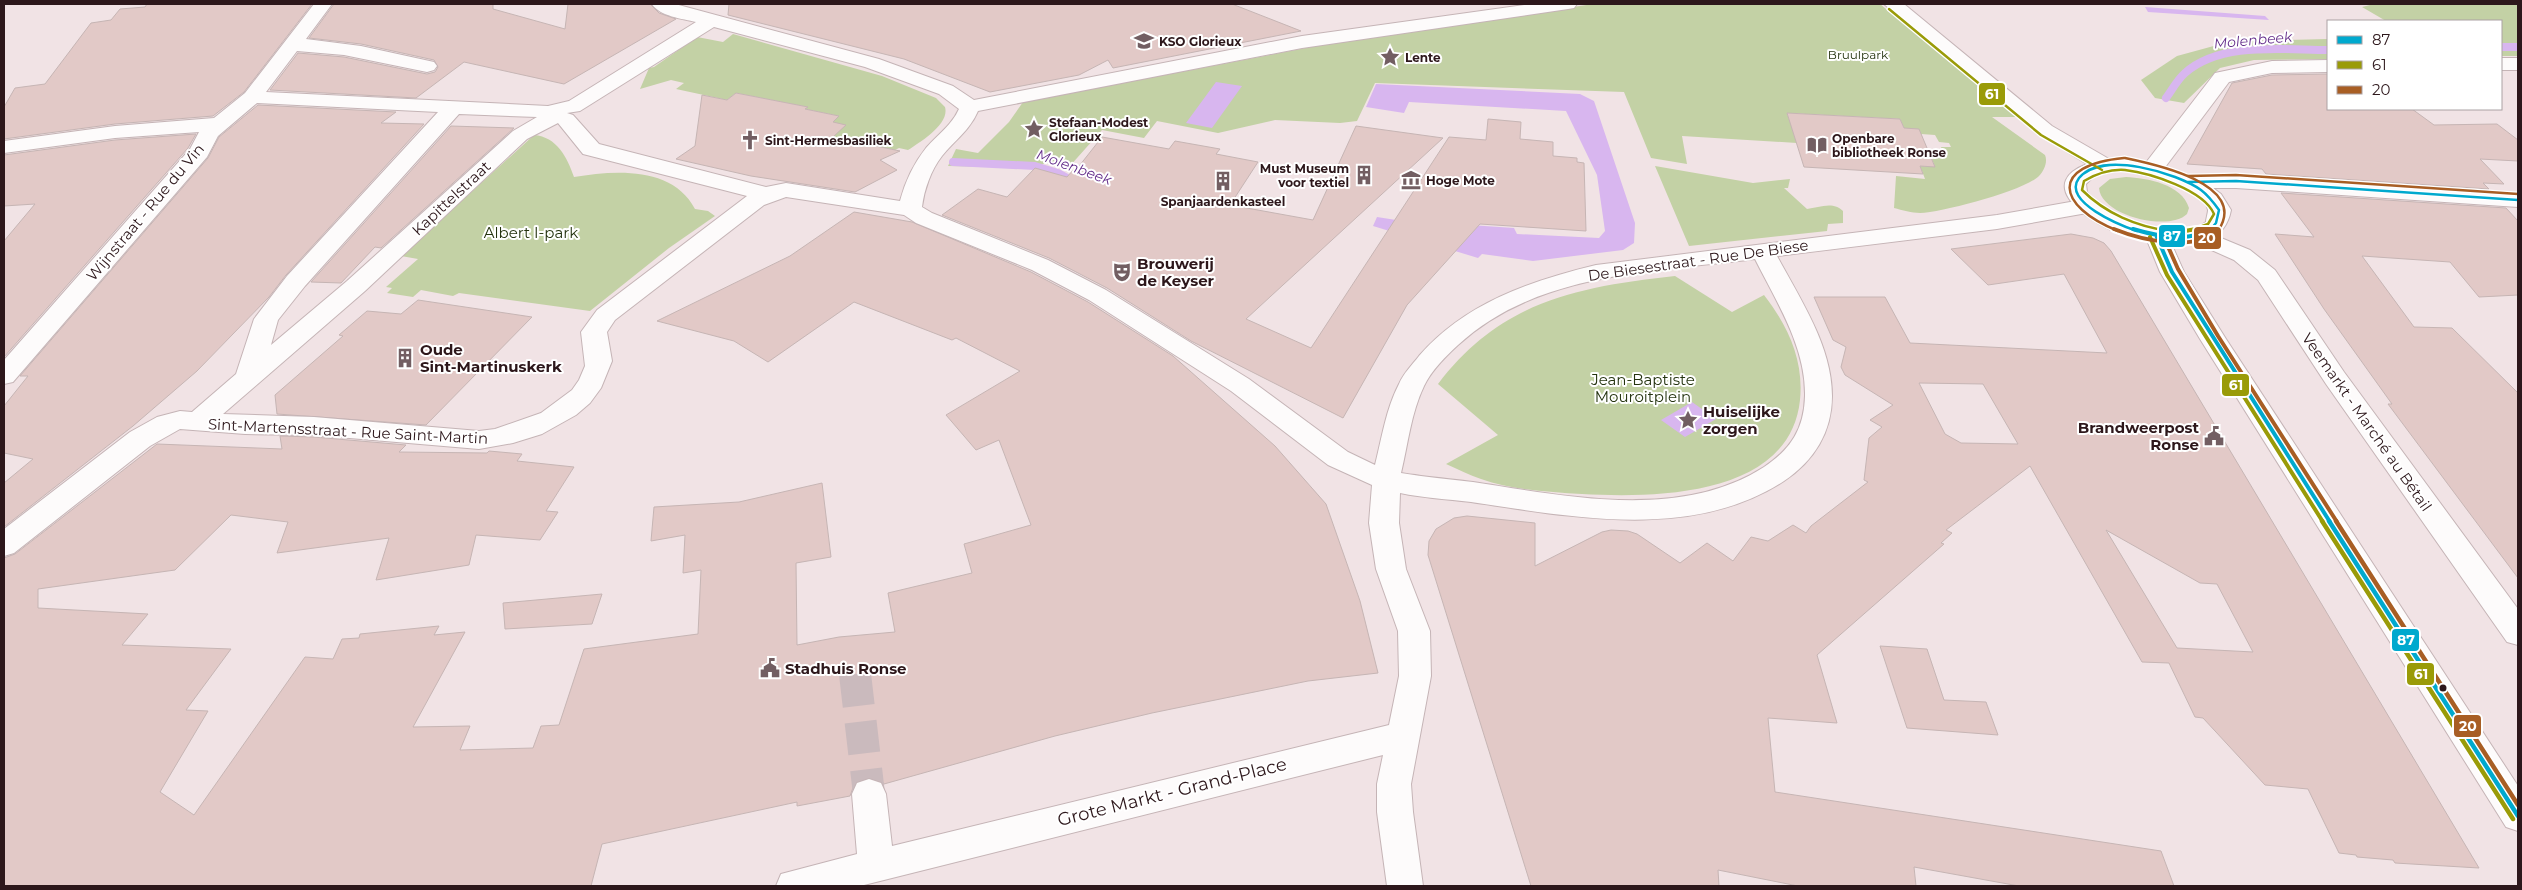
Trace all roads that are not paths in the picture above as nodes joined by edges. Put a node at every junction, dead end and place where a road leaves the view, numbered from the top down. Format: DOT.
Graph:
graph roads {
  1 [pos="324,4"];
  2 [pos="661,4"];
  3 [pos="1568,4"];
  4 [pos="1893,4"];
  5 [pos="711,21"];
  6 [pos="293,45"];
  7 [pos="2502,64"];
  8 [pos="2518,64"];
  9 [pos="427,66"];
  10 [pos="2327,66"];
  11 [pos="252,97"];
  12 [pos="970,107"];
  13 [pos="453,108"];
  14 [pos="561,114"];
  15 [pos="218,124"];
  16 [pos="4,147"];
  17 [pos="2105,164"];
  18 [pos="2152,168"];
  19 [pos="2188,182"];
  20 [pos="767,194"];
  21 [pos="2518,200"];
  22 [pos="2087,206"];
  23 [pos="910,209"];
  24 [pos="2156,235"];
  25 [pos="2197,235"];
  26 [pos="1762,251"];
  27 [pos="4,376"];
  28 [pos="249,376"];
  29 [pos="198,422"];
  30 [pos="1386,480"];
  31 [pos="4,545"];
  32 [pos="2518,633"];
  33 [pos="1403,736"];
  34 [pos="869,794"];
  35 [pos="2518,816"];
  36 [pos="876,866"];
  37 [pos="794,886"];
  38 [pos="1405,886"];
  1 -- 6 [label="street, Wijnstraat - Rue du Vin"];
  2 -- 5 [label="street"];
  3 -- 12 [label="street"];
  4 -- 17 [label="street"];
  5 -- 12 [label="street"];
  5 -- 14 [label="street, Kapittelstraat"];
  6 -- 9 [label="street"];
  6 -- 11 [label="street, Wijnstraat - Rue du Vin"];
  7 -- 8 [label="street"];
  10 -- 18 [label="street"];
  11 -- 13 [label="street"];
  11 -- 15 [label="street, Wijnstraat - Rue du Vin"];
  12 -- 23 [label="street"];
  13 -- 14 [label="street"];
  13 -- 28 [label="street"];
  14 -- 20 [label="street"];
  14 -- 28 [label="street, Kapittelstraat"];
  15 -- 16 [label="street"];
  15 -- 27 [label="street, Wijnstraat - Rue du Vin"];
  17 -- 18 [label="street"];
  17 -- 22 [label="street"];
  18 -- 19 [label="street"];
  19 -- 21 [label="street"];
  19 -- 25 [label="street"];
  20 -- 23 [label="street"];
  20 -- 29 [label="street, Sint-Martensstraat - Rue Saint-Martin"];
  22 -- 24 [label="street"];
  22 -- 26 [label="street, De Biesestraat - Rue De Biese"];
  23 -- 30 [label="street"];
  24 -- 25 [label="street"];
  24 -- 35 [label="street"];
  25 -- 32 [label="street, Veemarkt - Marché au Bétail"];
  26 -- 30 [label="street, De Biesestraat - Rue De Biese"];
  26 -- 30 [label="street"];
  28 -- 29 [label="street, Kapittelstraat"];
  29 -- 31 [label="street, Sint-Martensstraat - Rue Saint-Martin"];
  30 -- 33 [label="street, De Biesestraat - Rue De Biese"];
  33 -- 36 [label="street, Grote Markt - Grand-Place"];
  33 -- 38 [label="street"];
  34 -- 36 [label="street"];
  36 -- 37 [label="street, Grote Markt - Grand-Place"];
}
